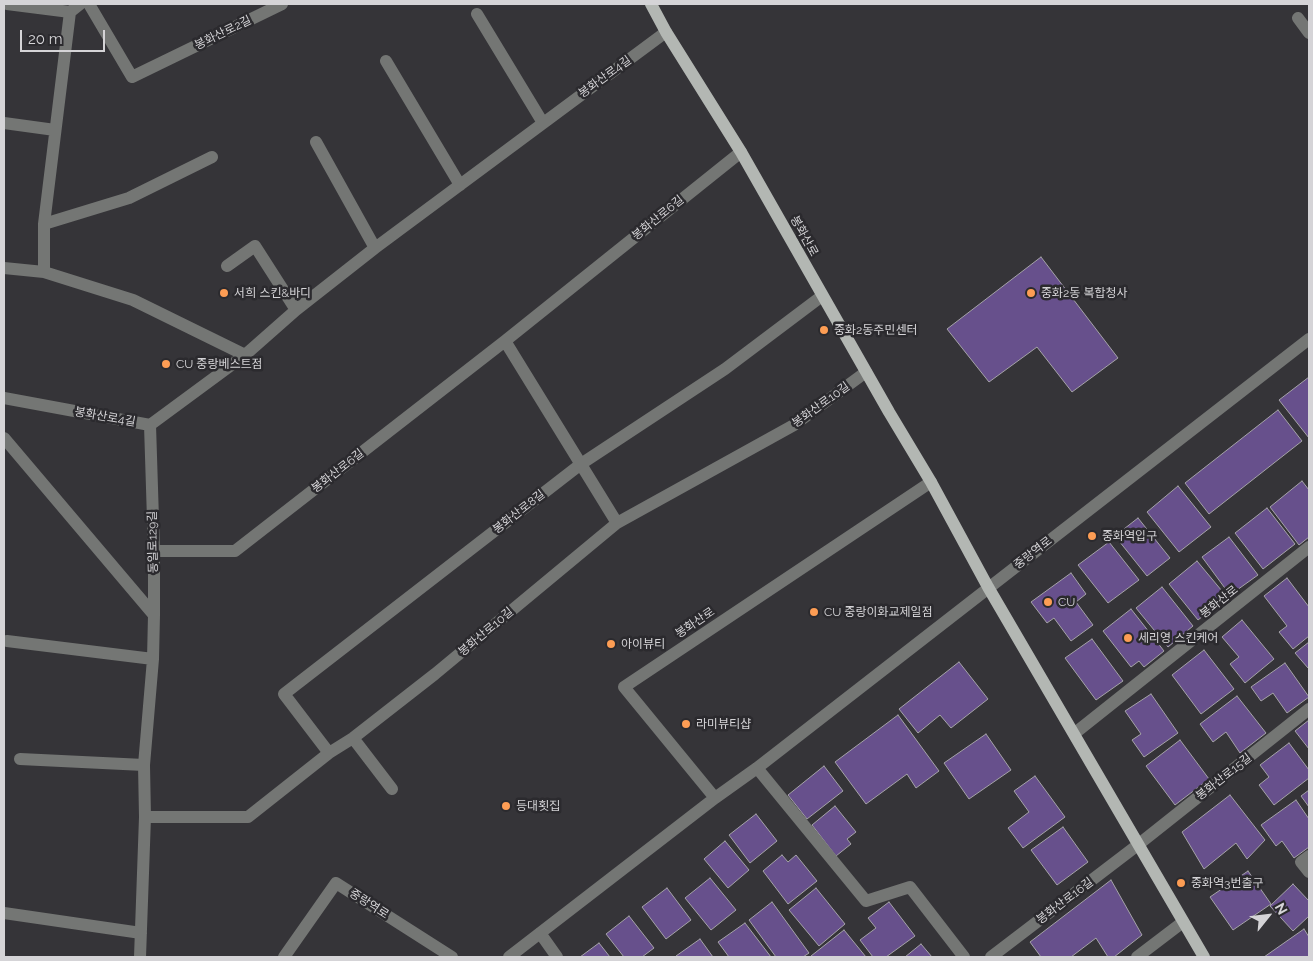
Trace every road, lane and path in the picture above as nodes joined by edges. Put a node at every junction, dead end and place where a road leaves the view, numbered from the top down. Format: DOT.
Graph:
graph roads {
  1 [pos="7,4"];
  2 [pos="80,4"];
  3 [pos="89,4"];
  4 [pos="282,4"];
  5 [pos="645,4"];
  6 [pos="651,4"];
  7 [pos="656,4"];
  8 [pos="70,12"];
  9 [pos="477,14"];
  10 [pos="1298,18"];
  11 [pos="663,26"];
  12 [pos="1309,33"];
  13 [pos="386,61"];
  14 [pos="4,123"];
  15 [pos="543,123"];
  16 [pos="55,130"];
  17 [pos="316,142"];
  18 [pos="741,152"];
  19 [pos="212,157"];
  20 [pos="460,185"];
  21 [pos="44,224"];
  22 [pos="375,248"];
  23 [pos="227,266"];
  24 [pos="4,268"];
  25 [pos="44,272"];
  26 [pos="822,296"];
  27 [pos="296,310"];
  28 [pos="1309,339"];
  29 [pos="506,341"];
  30 [pos="245,355"];
  31 [pos="866,372"];
  32 [pos="4,398"];
  33 [pos="150,425"];
  34 [pos="4,438"];
  35 [pos="581,464"];
  36 [pos="931,482"];
  37 [pos="617,524"];
  38 [pos="1309,548"];
  39 [pos="154,551"];
  40 [pos="988,588"];
  41 [pos="154,615"];
  42 [pos="7,641"];
  43 [pos="153,659"];
  44 [pos="1309,710"];
  45 [pos="1075,733"];
  46 [pos="353,738"];
  47 [pos="329,753"];
  48 [pos="20,758"];
  49 [pos="144,765"];
  50 [pos="757,768"];
  51 [pos="392,789"];
  52 [pos="715,798"];
  53 [pos="145,817"];
  54 [pos="1139,844"];
  55 [pos="4,913"];
  56 [pos="1184,922"];
  57 [pos="141,933"];
  58 [pos="540,933"];
  59 [pos="140,957"];
  60 [pos="284,957"];
  61 [pos="452,957"];
  62 [pos="509,957"];
  63 [pos="557,957"];
  64 [pos="964,957"];
  65 [pos="991,957"];
  66 [pos="1137,957"];
  67 [pos="1204,957"];
  1 -- 8 [label="street"];
  2 -- 8 [label="street"];
  3 -- 4 [label="street, 봉화산로2길"];
  5 -- 11 [label="street"];
  6 -- 11 [label="main road, 봉화산로"];
  7 -- 11 [label="street"];
  8 -- 16 [label="street"];
  9 -- 15 [label="street"];
  10 -- 12 [label="street"];
  11 -- 15 [label="street, 봉화산로4길"];
  11 -- 18 [label="main road, 봉화산로"];
  13 -- 20 [label="street"];
  14 -- 16 [label="street"];
  15 -- 20 [label="street, 봉화산로4길"];
  16 -- 21 [label="street"];
  17 -- 22 [label="street"];
  18 -- 26 [label="main road, 봉화산로"];
  18 -- 29 [label="street, 봉화산로6길"];
  19 -- 21 [label="street"];
  20 -- 22 [label="street, 봉화산로4길"];
  21 -- 25 [label="street"];
  22 -- 27 [label="street, 봉화산로4길"];
  23 -- 27 [label="street"];
  24 -- 25 [label="street"];
  25 -- 30 [label="street"];
  26 -- 31 [label="main road, 봉화산로"];
  26 -- 35 [label="street, 봉화산로8길"];
  27 -- 30 [label="street, 봉화산로4길"];
  28 -- 40 [label="street, 중랑역로"];
  29 -- 35 [label="street"];
  29 -- 39 [label="street, 봉화산로6길"];
  30 -- 33 [label="street, 봉화산로4길"];
  31 -- 36 [label="main road, 봉화산로"];
  31 -- 37 [label="street, 봉화산로10길"];
  32 -- 33 [label="street, 봉화산로4길"];
  33 -- 39 [label="street, 동일로129길"];
  34 -- 41 [label="street"];
  35 -- 37 [label="street"];
  35 -- 47 [label="street, 봉화산로8길"];
  36 -- 40 [label="main road, 봉화산로"];
  36 -- 52 [label="street, 봉화산로"];
  37 -- 46 [label="street, 봉화산로10길"];
  38 -- 45 [label="street, 봉화산로"];
  39 -- 41 [label="street, 동일로129길"];
  40 -- 45 [label="main road, 봉화산로"];
  40 -- 50 [label="street, 중랑역로"];
  41 -- 43 [label="street, 동일로129길"];
  42 -- 43 [label="street"];
  43 -- 49 [label="street, 동일로129길"];
  44 -- 54 [label="street, 봉화산로15길"];
  45 -- 54 [label="main road, 봉화산로"];
  46 -- 47 [label="street, 봉화산로10길"];
  46 -- 51 [label="street"];
  47 -- 53 [label="street, 봉화산로10길"];
  48 -- 49 [label="street"];
  49 -- 53 [label="street, 동일로129길"];
  50 -- 52 [label="street, 중랑역로"];
  50 -- 64 [label="street"];
  52 -- 58 [label="street, 중랑역로"];
  53 -- 57 [label="street, 동일로129길"];
  54 -- 56 [label="main road, 봉화산로"];
  54 -- 65 [label="street, 봉화산로16길"];
  55 -- 57 [label="street"];
  56 -- 66 [label="street"];
  56 -- 67 [label="main road, 봉화산로"];
  57 -- 59 [label="street, 동일로129길"];
  58 -- 62 [label="street, 중랑역로"];
  58 -- 63 [label="street"];
  60 -- 61 [label="street, 중랑역로"];
}
